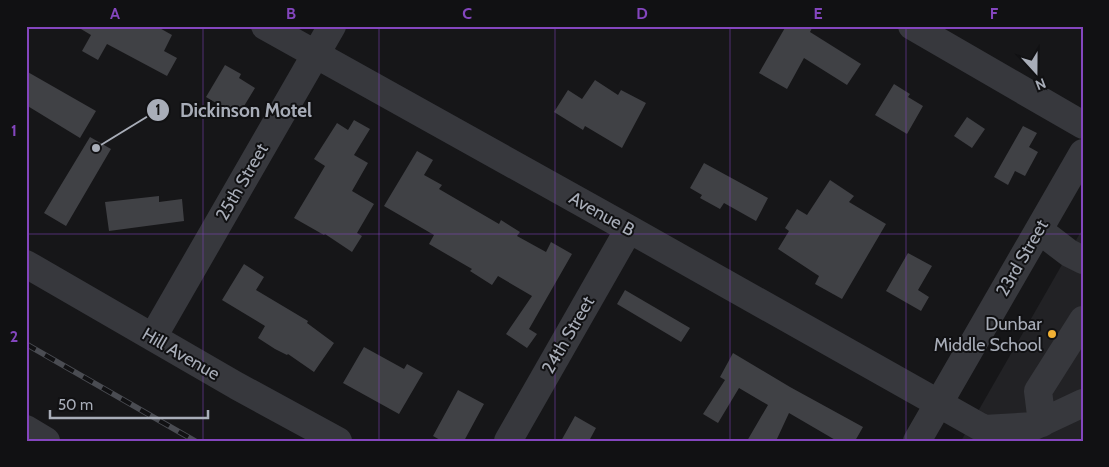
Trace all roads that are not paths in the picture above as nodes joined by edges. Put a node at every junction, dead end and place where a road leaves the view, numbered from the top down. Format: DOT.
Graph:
graph roads {
  1 [pos="265,26"];
  2 [pos="332,26"];
  3 [pos="912,26"];
  4 [pos="316,55"];
  5 [pos="1083,125"];
  6 [pos="1083,153"];
  7 [pos="629,229"];
  8 [pos="1039,230"];
  9 [pos="1083,260"];
  10 [pos="26,264"];
  11 [pos="1083,320"];
  12 [pos="153,337"];
  13 [pos="1083,403"];
  14 [pos="938,404"];
  15 [pos="1042,422"];
  16 [pos="26,429"];
  17 [pos="46,441"];
  18 [pos="338,441"];
  19 [pos="508,441"];
  20 [pos="916,441"];
  1 -- 4 [label="street, Avenue B"];
  2 -- 4 [label="street, 25th Street"];
  3 -- 5 [label="street"];
  4 -- 7 [label="street, Avenue B"];
  4 -- 12 [label="street, 25th Street"];
  6 -- 8 [label="street, 23rd Street"];
  7 -- 14 [label="street, Avenue B"];
  7 -- 19 [label="street, 24th Street"];
  8 -- 9 [label="street"];
  8 -- 14 [label="street, 23rd Street"];
  10 -- 12 [label="street, Hill Avenue"];
  11 -- 15 [label="street"];
  12 -- 18 [label="street, Hill Avenue"];
  13 -- 15 [label="street, Avenue B"];
  14 -- 15 [label="street, Avenue B"];
  14 -- 20 [label="street, 23rd Street"];
  16 -- 17 [label="street"];
}
